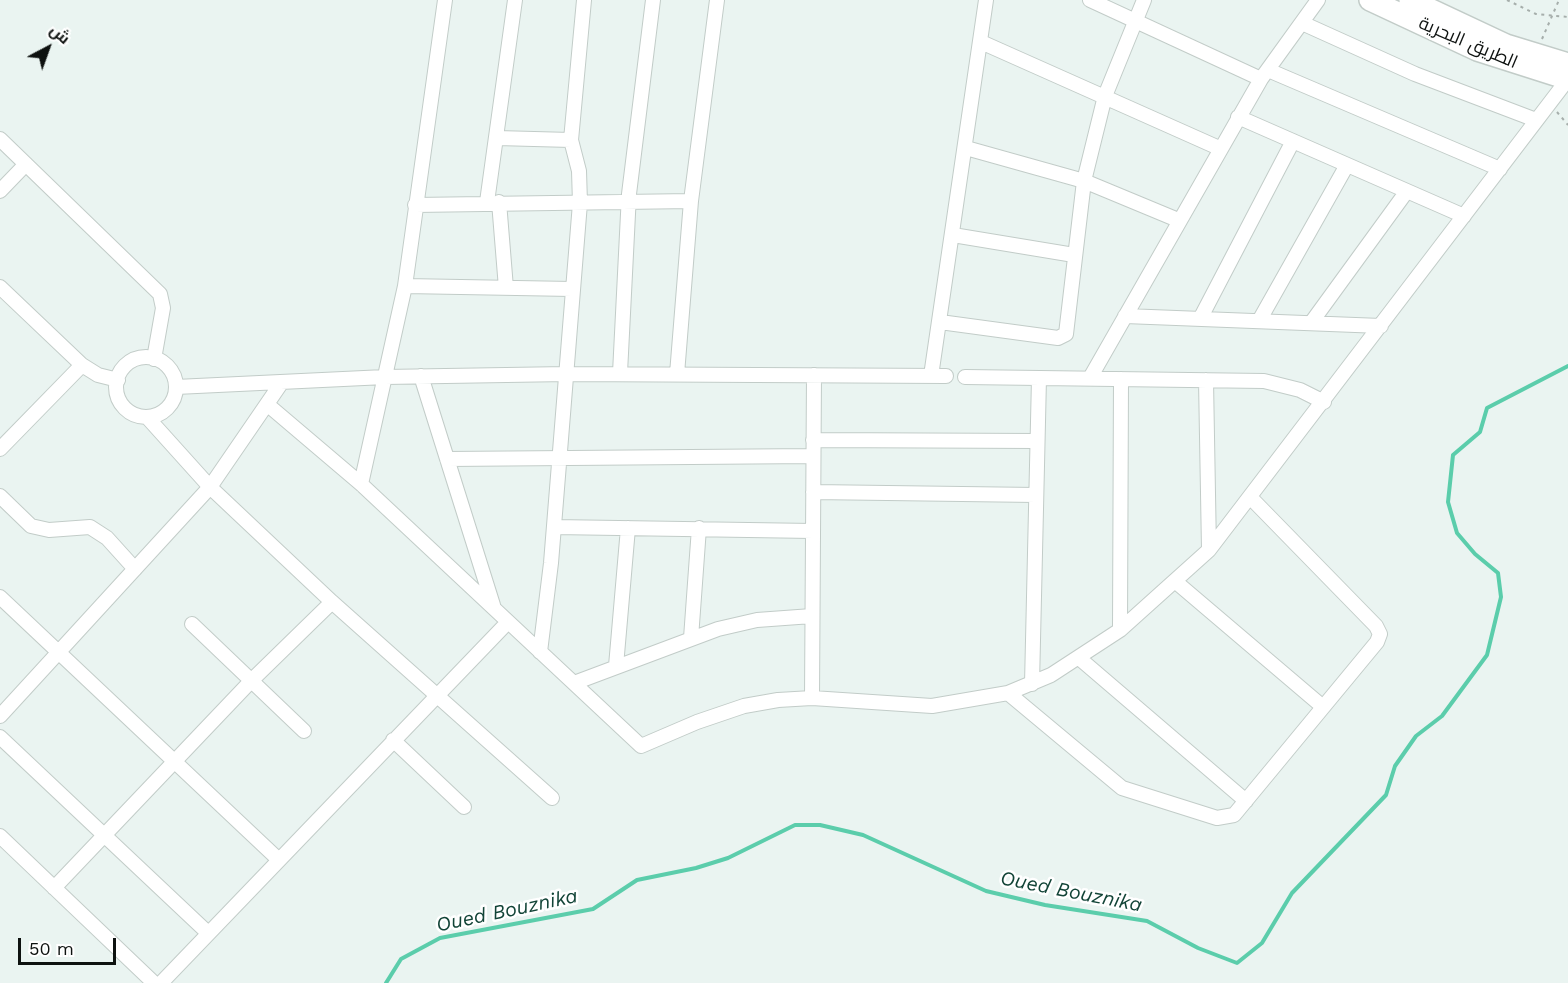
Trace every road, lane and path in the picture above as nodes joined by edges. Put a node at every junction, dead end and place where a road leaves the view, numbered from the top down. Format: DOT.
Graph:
graph roads {
  1 [pos="445,0"];
  2 [pos="515,0"];
  3 [pos="584,0"];
  4 [pos="653,0"];
  5 [pos="717,0"];
  6 [pos="986,0"];
  7 [pos="1090,0"];
  8 [pos="1144,0"];
  9 [pos="1318,0"];
  10 [pos="1370,0"];
  11 [pos="1410,0"];
  12 [pos="1507,0"];
  13 [pos="1559,0"];
  14 [pos="1551,16"];
  15 [pos="1568,17"];
  16 [pos="1136,20"];
  17 [pos="1302,22"];
  18 [pos="981,42"];
  19 [pos="1536,56"];
  20 [pos="1568,64"];
  21 [pos="1265,74"];
  22 [pos="1568,79"];
  23 [pos="1105,96"];
  24 [pos="1238,117"];
  25 [pos="1536,120"];
  26 [pos="496,138"];
  27 [pos="0,139"];
  28 [pos="571,140"];
  29 [pos="1293,141"];
  30 [pos="966,148"];
  31 [pos="1219,148"];
  32 [pos="26,164"];
  33 [pos="1347,165"];
  34 [pos="1500,169"];
  35 [pos="1084,181"];
  36 [pos="0,191"];
  37 [pos="1407,191"];
  38 [pos="691,201"];
  39 [pos="493,202"];
  40 [pos="628,202"];
  41 [pos="580,203"];
  42 [pos="415,205"];
  43 [pos="1464,216"];
  44 [pos="1178,220"];
  45 [pos="953,236"];
  46 [pos="1074,255"];
  47 [pos="405,286"];
  48 [pos="0,287"];
  49 [pos="506,288"];
  50 [pos="572,289"];
  51 [pos="1125,316"];
  52 [pos="1200,319"];
  53 [pos="1259,321"];
  54 [pos="940,322"];
  55 [pos="1311,323"];
  56 [pos="1382,326"];
  57 [pos="154,359"];
  58 [pos="82,365"];
  59 [pos="620,373"];
  60 [pos="567,374"];
  61 [pos="677,374"];
  62 [pos="814,375"];
  63 [pos="421,376"];
  64 [pos="931,376"];
  65 [pos="946,376"];
  66 [pos="385,377"];
  67 [pos="964,377"];
  68 [pos="1039,378"];
  69 [pos="1090,378"];
  70 [pos="1121,379"];
  71 [pos="118,380"];
  72 [pos="1206,380"];
  73 [pos="282,382"];
  74 [pos="176,387"];
  75 [pos="1324,402"];
  76 [pos="267,405"];
  77 [pos="147,417"];
  78 [pos="813,440"];
  79 [pos="1037,441"];
  80 [pos="0,449"];
  81 [pos="559,456"];
  82 [pos="813,456"];
  83 [pos="447,459"];
  84 [pos="361,484"];
  85 [pos="210,487"];
  86 [pos="813,492"];
  87 [pos="1036,495"];
  88 [pos="0,496"];
  89 [pos="1251,498"];
  90 [pos="554,527"];
  91 [pos="628,528"];
  92 [pos="699,528"];
  93 [pos="813,531"];
  94 [pos="1209,550"];
  95 [pos="135,568"];
  96 [pos="1176,582"];
  97 [pos="0,597"];
  98 [pos="332,602"];
  99 [pos="494,608"];
  100 [pos="812,616"];
  101 [pos="508,622"];
  102 [pos="192,624"];
  103 [pos="1120,630"];
  104 [pos="691,638"];
  105 [pos="540,652"];
  106 [pos="60,653"];
  107 [pos="1079,658"];
  108 [pos="616,666"];
  109 [pos="252,680"];
  110 [pos="574,683"];
  111 [pos="1032,684"];
  112 [pos="1008,693"];
  113 [pos="435,696"];
  114 [pos="812,698"];
  115 [pos="1323,707"];
  116 [pos="0,717"];
  117 [pos="304,732"];
  118 [pos="0,737"];
  119 [pos="393,740"];
  120 [pos="175,762"];
  121 [pos="552,798"];
  122 [pos="1246,801"];
  123 [pos="464,807"];
  124 [pos="105,835"];
  125 [pos="0,836"];
  126 [pos="279,860"];
  127 [pos="54,888"];
  128 [pos="208,933"];
  129 [pos="154,983"];
  130 [pos="161,983"];
  1 -- 42 [label="street"];
  2 -- 26 [label="street"];
  3 -- 28 [label="street"];
  4 -- 40 [label="street"];
  5 -- 38 [label="street"];
  6 -- 18 [label="street"];
  7 -- 16 [label="street"];
  8 -- 16 [label="street"];
  9 -- 17 [label="street"];
  10 -- 22 [label="main road, الطريق البحرية"];
  11 -- 19 [label="main road, الطريق البحرية"];
  12 -- 14 [label="path"];
  13 -- 14 [label="path"];
  14 -- 15 [label="path"];
  14 -- 19 [label="path"];
  16 -- 21 [label="street"];
  16 -- 23 [label="street"];
  17 -- 21 [label="street"];
  17 -- 25 [label="street"];
  18 -- 23 [label="street"];
  18 -- 30 [label="street"];
  19 -- 20 [label="main road, الطريق البحرية"];
  21 -- 24 [label="street"];
  21 -- 34 [label="street"];
  22 -- 25 [label="street"];
  23 -- 31 [label="street"];
  23 -- 35 [label="street"];
  24 -- 29 [label="street"];
  24 -- 31 [label="street"];
  25 -- 34 [label="street"];
  26 -- 28 [label="street"];
  26 -- 39 [label="street"];
  27 -- 32 [label="street"];
  28 -- 41 [label="street"];
  29 -- 33 [label="street"];
  29 -- 52 [label="street"];
  30 -- 35 [label="street"];
  30 -- 45 [label="street"];
  31 -- 44 [label="street"];
  32 -- 36 [label="street"];
  32 -- 57 [label="street"];
  33 -- 37 [label="street"];
  33 -- 53 [label="street"];
  34 -- 43 [label="street"];
  35 -- 44 [label="street"];
  35 -- 46 [label="street"];
  37 -- 43 [label="street"];
  37 -- 55 [label="street"];
  38 -- 40 [label="street"];
  38 -- 61 [label="street"];
  39 -- 41 [label="street"];
  39 -- 42 [label="street"];
  39 -- 49 [label="street"];
  40 -- 41 [label="street"];
  40 -- 59 [label="street"];
  41 -- 50 [label="street"];
  42 -- 47 [label="street"];
  43 -- 56 [label="street"];
  44 -- 51 [label="street"];
  45 -- 46 [label="street"];
  45 -- 54 [label="street"];
  46 -- 54 [label="street"];
  47 -- 49 [label="street"];
  47 -- 66 [label="street"];
  48 -- 58 [label="street"];
  49 -- 50 [label="street"];
  50 -- 60 [label="street"];
  51 -- 52 [label="street"];
  51 -- 69 [label="street"];
  52 -- 53 [label="street"];
  53 -- 55 [label="street"];
  54 -- 64 [label="street"];
  55 -- 56 [label="street"];
  56 -- 75 [label="street"];
  57 -- 71 [label="street"];
  57 -- 74 [label="street"];
  58 -- 71 [label="street"];
  58 -- 80 [label="street"];
  59 -- 60 [label="street"];
  59 -- 61 [label="street"];
  60 -- 63 [label="street"];
  60 -- 81 [label="street"];
  61 -- 62 [label="street"];
  62 -- 64 [label="street"];
  62 -- 78 [label="street"];
  63 -- 66 [label="street"];
  63 -- 83 [label="street"];
  64 -- 65 [label="street"];
  66 -- 73 [label="street"];
  66 -- 84 [label="street"];
  67 -- 68 [label="street"];
  68 -- 69 [label="street"];
  68 -- 79 [label="street"];
  69 -- 70 [label="street"];
  70 -- 72 [label="street"];
  70 -- 103 [label="street"];
  71 -- 77 [label="street"];
  72 -- 75 [label="street"];
  72 -- 94 [label="street"];
  73 -- 74 [label="street"];
  73 -- 76 [label="street"];
  74 -- 77 [label="street"];
  75 -- 89 [label="street"];
  76 -- 84 [label="street"];
  76 -- 85 [label="street"];
  77 -- 85 [label="street"];
  78 -- 79 [label="street"];
  78 -- 82 [label="street"];
  79 -- 87 [label="street"];
  81 -- 82 [label="street"];
  81 -- 83 [label="street"];
  81 -- 90 [label="street"];
  82 -- 86 [label="street"];
  83 -- 99 [label="street"];
  84 -- 99 [label="street"];
  85 -- 95 [label="street"];
  85 -- 98 [label="street"];
  86 -- 87 [label="street"];
  86 -- 93 [label="street"];
  87 -- 111 [label="street"];
  88 -- 95 [label="street"];
  89 -- 94 [label="street"];
  89 -- 115 [label="street"];
  90 -- 91 [label="street"];
  90 -- 105 [label="street"];
  91 -- 92 [label="street"];
  91 -- 108 [label="street"];
  92 -- 93 [label="street"];
  92 -- 104 [label="street"];
  93 -- 100 [label="street"];
  94 -- 96 [label="street"];
  95 -- 106 [label="street"];
  96 -- 103 [label="street"];
  96 -- 115 [label="street"];
  97 -- 106 [label="street"];
  98 -- 109 [label="street"];
  98 -- 113 [label="street"];
  99 -- 101 [label="street"];
  100 -- 104 [label="street"];
  100 -- 114 [label="street"];
  101 -- 105 [label="street"];
  101 -- 113 [label="street"];
  102 -- 109 [label="street"];
  103 -- 107 [label="street"];
  104 -- 108 [label="street"];
  105 -- 110 [label="street"];
  106 -- 116 [label="street"];
  106 -- 120 [label="street"];
  107 -- 111 [label="street"];
  107 -- 122 [label="street"];
  108 -- 110 [label="street"];
  109 -- 117 [label="street"];
  109 -- 120 [label="street"];
  110 -- 114 [label="street"];
  111 -- 112 [label="street"];
  112 -- 114 [label="street"];
  112 -- 122 [label="street"];
  113 -- 119 [label="street"];
  113 -- 121 [label="street"];
  115 -- 122 [label="street"];
  118 -- 124 [label="street"];
  119 -- 123 [label="street"];
  119 -- 126 [label="street"];
  120 -- 124 [label="street"];
  120 -- 126 [label="street"];
  124 -- 127 [label="street"];
  124 -- 128 [label="street"];
  125 -- 127 [label="street"];
  126 -- 128 [label="street"];
  127 -- 129 [label="street"];
  128 -- 130 [label="street"];
}
